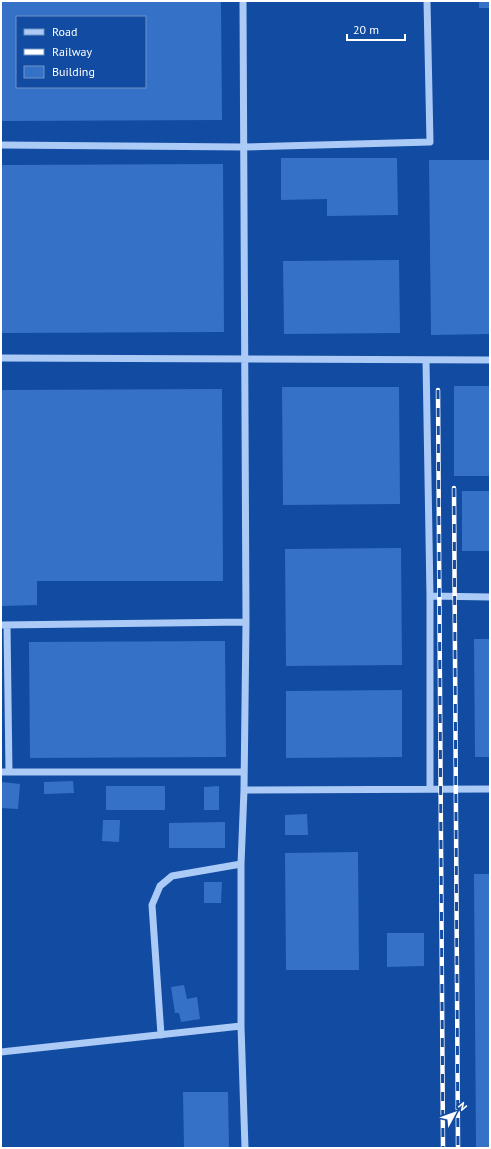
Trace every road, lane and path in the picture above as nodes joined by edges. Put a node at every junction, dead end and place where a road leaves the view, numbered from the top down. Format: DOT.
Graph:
graph roads {
  1 [pos="243,1"];
  2 [pos="427,1"];
  3 [pos="1,145"];
  4 [pos="244,147"];
  5 [pos="1,358"];
  6 [pos="244,359"];
  7 [pos="426,360"];
  8 [pos="490,360"];
  9 [pos="430,596"];
  10 [pos="490,597"];
  11 [pos="246,622"];
  12 [pos="4,625"];
  13 [pos="1,772"];
  14 [pos="9,772"];
  15 [pos="244,772"];
  16 [pos="430,789"];
  17 [pos="490,789"];
  18 [pos="244,790"];
  19 [pos="241,864"];
  20 [pos="241,1026"];
  21 [pos="161,1035"];
  22 [pos="1,1052"];
  23 [pos="245,1148"];
  1 -- 4 [label="lane"];
  2 -- 4 [label="lane"];
  3 -- 4 [label="lane"];
  4 -- 6 [label="lane"];
  5 -- 6 [label="lane"];
  6 -- 7 [label="lane"];
  6 -- 11 [label="lane"];
  7 -- 8 [label="lane"];
  7 -- 9 [label="lane"];
  9 -- 10 [label="lane"];
  9 -- 16 [label="lane"];
  11 -- 12 [label="lane"];
  11 -- 15 [label="lane"];
  12 -- 14 [label="lane"];
  13 -- 14 [label="lane"];
  14 -- 15 [label="lane"];
  15 -- 18 [label="lane"];
  16 -- 17 [label="lane"];
  16 -- 18 [label="lane"];
  18 -- 19 [label="lane"];
  19 -- 20 [label="lane"];
  19 -- 21 [label="lane"];
  20 -- 21 [label="lane"];
  20 -- 23 [label="lane"];
  21 -- 22 [label="lane"];
}
